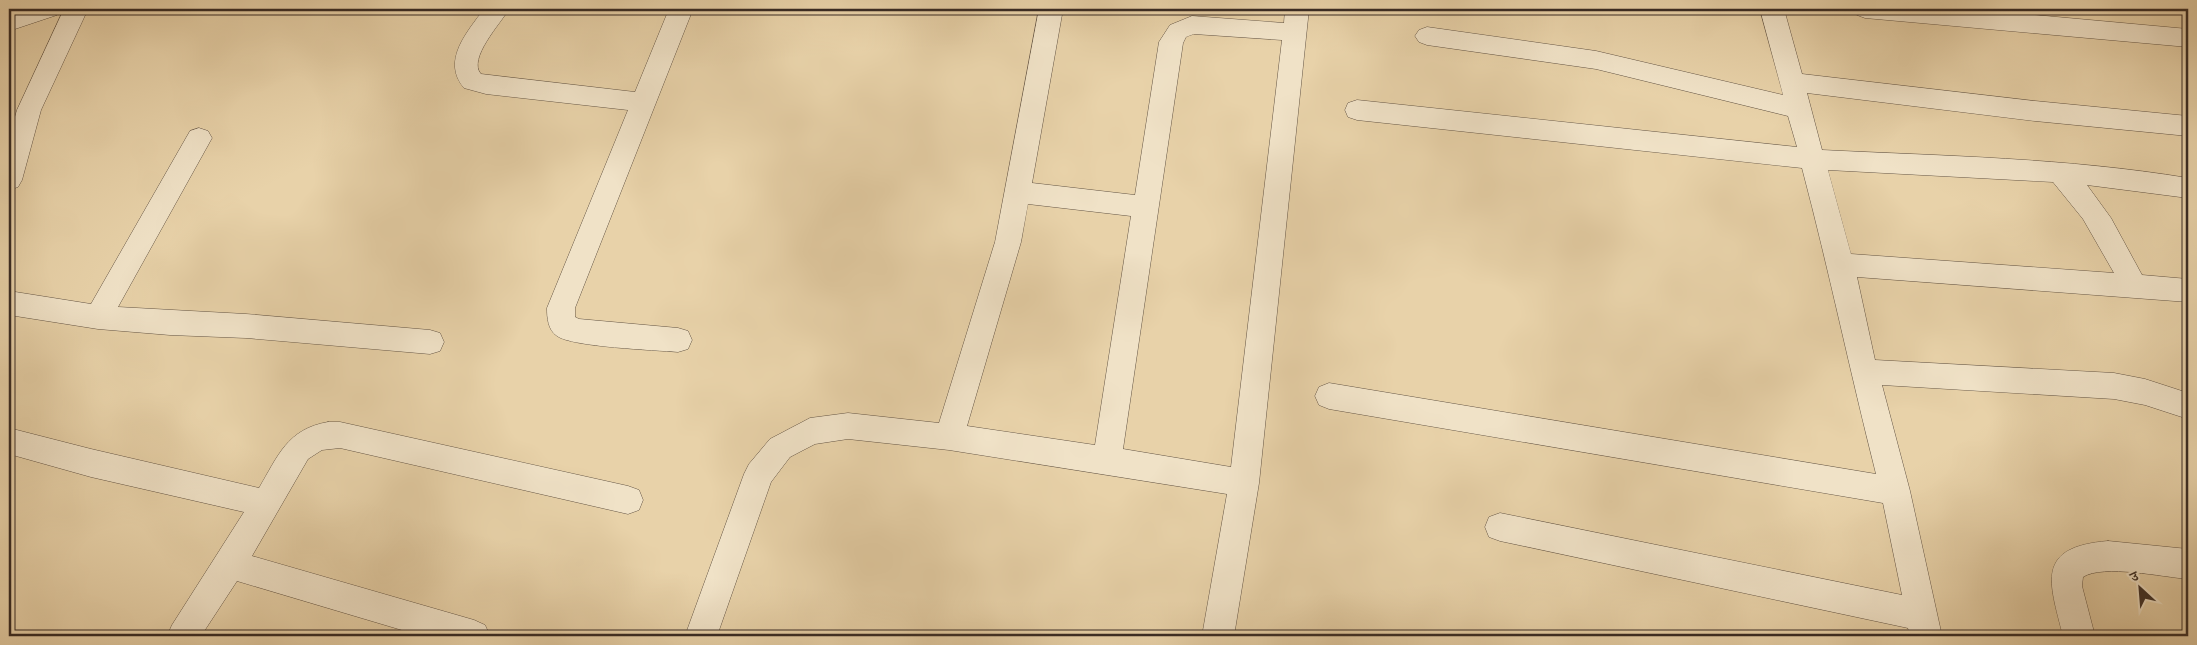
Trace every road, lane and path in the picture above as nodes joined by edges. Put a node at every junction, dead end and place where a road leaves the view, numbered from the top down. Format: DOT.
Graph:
graph roads {
  1 [pos="49,9"];
  2 [pos="76,9"];
  3 [pos="497,9"];
  4 [pos="681,9"];
  5 [pos="1051,9"];
  6 [pos="1772,9"];
  7 [pos="1865,9"];
  8 [pos="2025,15"];
  9 [pos="1295,20"];
  10 [pos="9,22"];
  11 [pos="1427,36"];
  12 [pos="2188,38"];
  13 [pos="1792,82"];
  14 [pos="642,102"];
  15 [pos="1800,109"];
  16 [pos="1357,110"];
  17 [pos="2188,126"];
  18 [pos="199,138"];
  19 [pos="1811,159"];
  20 [pos="2059,172"];
  21 [pos="9,180"];
  22 [pos="2188,188"];
  23 [pos="1018,192"];
  24 [pos="1144,207"];
  25 [pos="1840,265"];
  26 [pos="2134,286"];
  27 [pos="2188,290"];
  28 [pos="9,303"];
  29 [pos="98,317"];
  30 [pos="678,340"];
  31 [pos="430,342"];
  32 [pos="1864,372"];
  33 [pos="1329,396"];
  34 [pos="2188,406"];
  35 [pos="949,437"];
  36 [pos="9,441"];
  37 [pos="1107,460"];
  38 [pos="1244,483"];
  39 [pos="1895,491"];
  40 [pos="628,500"];
  41 [pos="264,503"];
  42 [pos="1500,528"];
  43 [pos="230,564"];
  44 [pos="2188,564"];
  45 [pos="1924,625"];
  46 [pos="183,636"];
  47 [pos="474,636"];
  48 [pos="701,636"];
  49 [pos="1218,636"];
  50 [pos="2079,636"];
  1 -- 10 [label="street"];
  2 -- 21 [label="street"];
  3 -- 14 [label="street"];
  4 -- 14 [label="street"];
  5 -- 23 [label="street"];
  6 -- 13 [label="street"];
  7 -- 8 [label="street"];
  8 -- 12 [label="street"];
  9 -- 24 [label="street"];
  9 -- 38 [label="street"];
  11 -- 15 [label="street"];
  13 -- 15 [label="street"];
  13 -- 17 [label="street"];
  14 -- 30 [label="street"];
  15 -- 19 [label="street"];
  16 -- 19 [label="street"];
  18 -- 29 [label="street"];
  19 -- 20 [label="street"];
  19 -- 25 [label="street"];
  20 -- 22 [label="street"];
  20 -- 26 [label="street"];
  23 -- 24 [label="street"];
  23 -- 35 [label="street"];
  24 -- 37 [label="street"];
  25 -- 26 [label="street"];
  25 -- 32 [label="street"];
  26 -- 27 [label="street"];
  28 -- 29 [label="street"];
  29 -- 31 [label="street"];
  32 -- 34 [label="street"];
  32 -- 39 [label="street"];
  33 -- 39 [label="street"];
  35 -- 37 [label="street"];
  35 -- 48 [label="street"];
  36 -- 41 [label="street"];
  37 -- 38 [label="street"];
  38 -- 49 [label="street"];
  39 -- 45 [label="street"];
  40 -- 41 [label="street"];
  41 -- 43 [label="street"];
  42 -- 45 [label="street"];
  43 -- 46 [label="street"];
  43 -- 47 [label="street"];
  44 -- 50 [label="street"];
}
